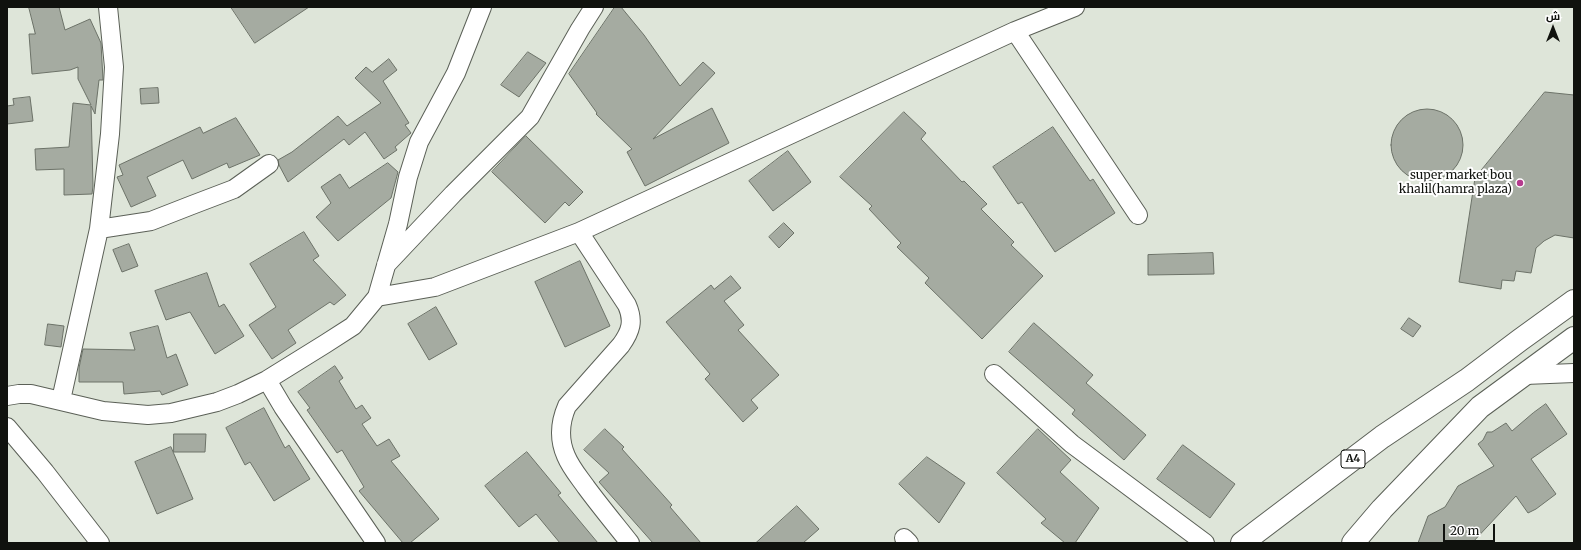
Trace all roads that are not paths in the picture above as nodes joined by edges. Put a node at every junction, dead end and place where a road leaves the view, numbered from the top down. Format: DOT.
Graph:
graph roads {
  1 [pos="108,7"];
  2 [pos="482,7"];
  3 [pos="594,7"];
  4 [pos="1075,7"];
  5 [pos="1015,31"];
  6 [pos="269,164"];
  7 [pos="1138,215"];
  8 [pos="99,229"];
  9 [pos="579,232"];
  10 [pos="386,265"];
  11 [pos="377,297"];
  12 [pos="1574,301"];
  13 [pos="1574,338"];
  14 [pos="1574,373"];
  15 [pos="994,374"];
  16 [pos="1525,374"];
  17 [pos="267,380"];
  18 [pos="7,396"];
  19 [pos="61,400"];
  20 [pos="7,427"];
  21 [pos="1244,542"];
  22 [pos="100,543"];
  23 [pos="376,543"];
  24 [pos="630,543"];
  25 [pos="1205,543"];
  26 [pos="1273,543"];
  27 [pos="1353,543"];
  1 -- 8 [label="street"];
  2 -- 10 [label="street"];
  3 -- 10 [label="street"];
  4 -- 5 [label="street"];
  5 -- 7 [label="street"];
  5 -- 9 [label="street"];
  6 -- 8 [label="street"];
  8 -- 19 [label="street"];
  9 -- 11 [label="street"];
  9 -- 24 [label="street"];
  10 -- 11 [label="street"];
  11 -- 17 [label="street"];
  12 -- 21 [label="highway, A4"];
  13 -- 16 [label="highway"];
  14 -- 16 [label="street"];
  15 -- 25 [label="street"];
  16 -- 27 [label="highway"];
  17 -- 19 [label="street"];
  17 -- 23 [label="street"];
  18 -- 19 [label="street"];
  20 -- 22 [label="street"];
  21 -- 26 [label="highway"];
}
